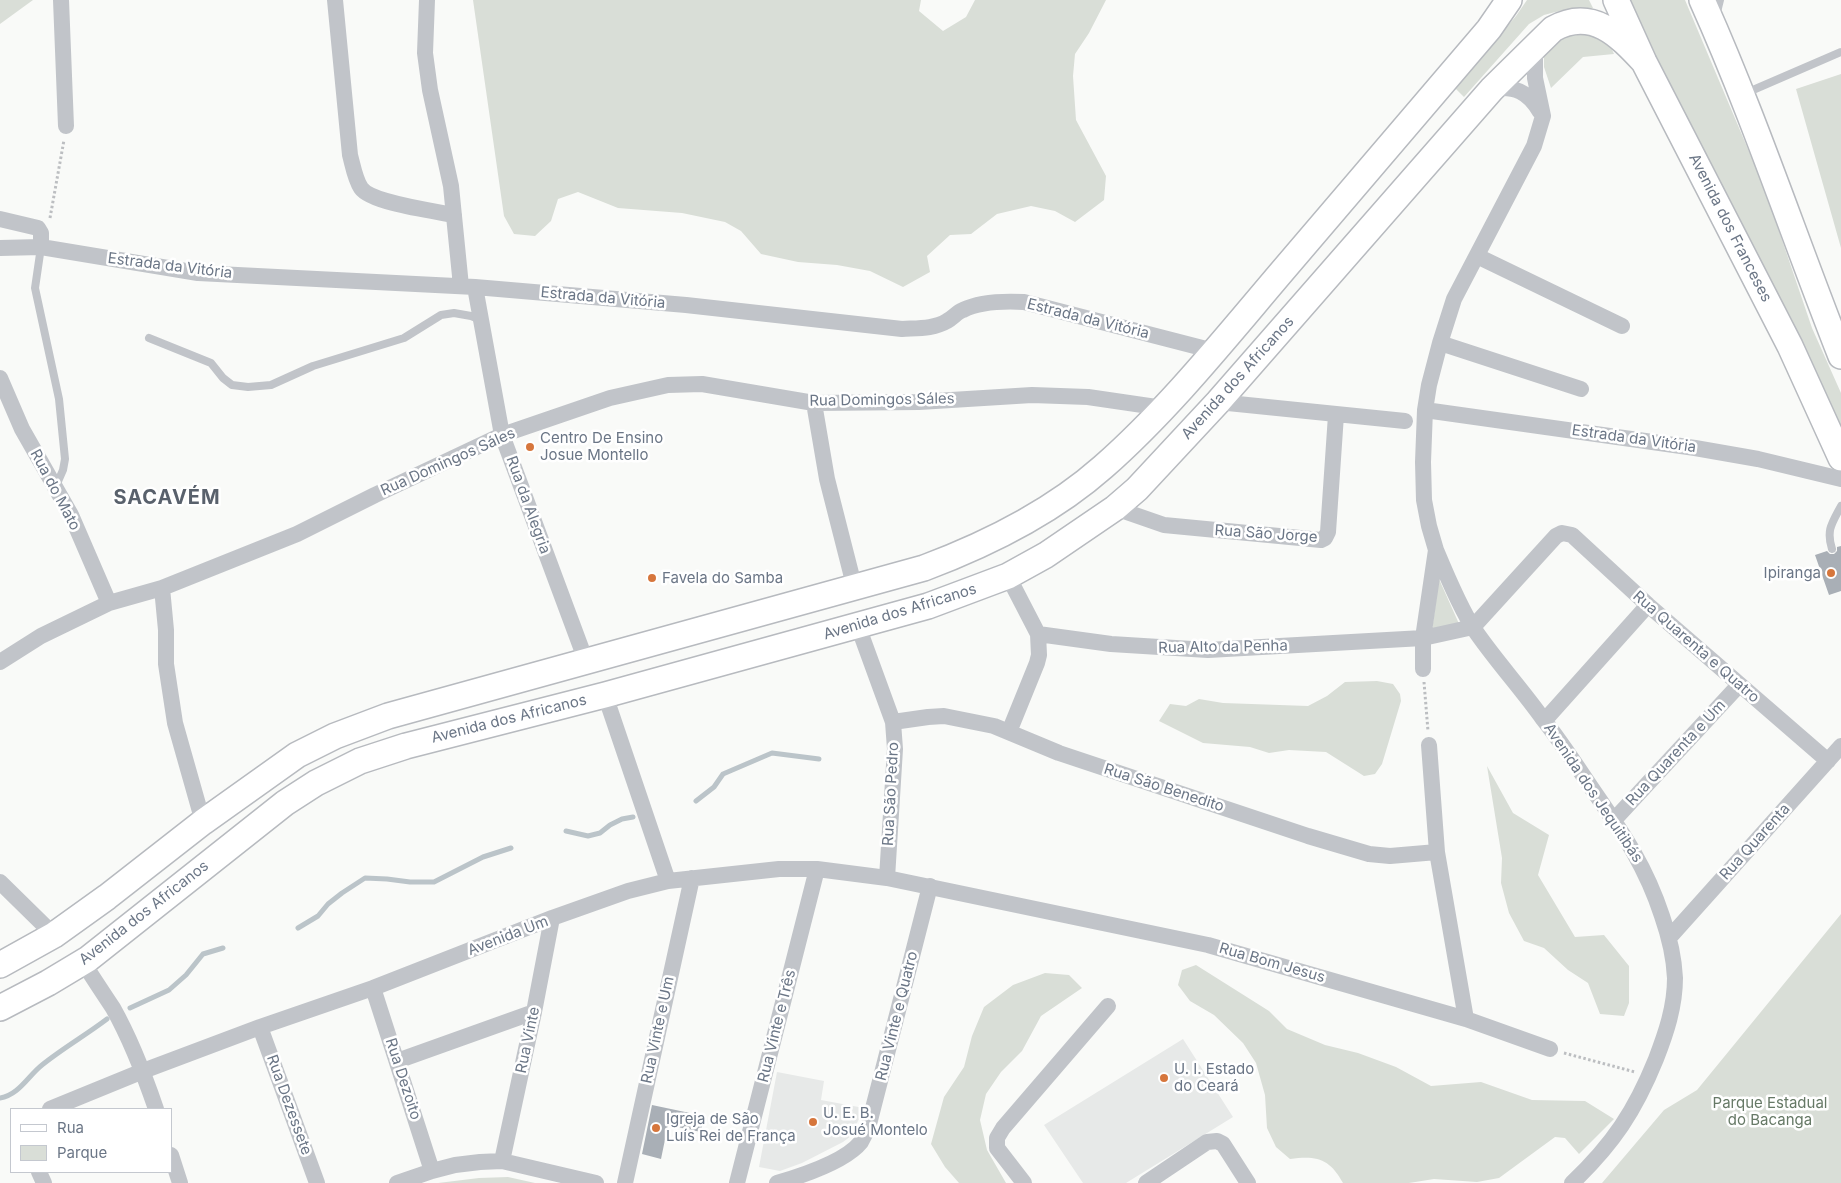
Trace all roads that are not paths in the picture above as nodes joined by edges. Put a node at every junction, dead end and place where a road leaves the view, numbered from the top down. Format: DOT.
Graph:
graph roads {
  1 [pos="61,0"];
  2 [pos="335,0"];
  3 [pos="427,0"];
  4 [pos="1509,0"];
  5 [pos="1616,0"];
  6 [pos="1702,0"];
  7 [pos="1720,0"];
  8 [pos="1713,25"];
  9 [pos="1538,42"];
  10 [pos="1841,52"];
  11 [pos="1644,62"];
  12 [pos="1492,89"];
  13 [pos="1741,95"];
  14 [pos="1543,116"];
  15 [pos="66,126"];
  16 [pos="454,215"];
  17 [pos="0,219"];
  18 [pos="41,240"];
  19 [pos="0,248"];
  20 [pos="1477,256"];
  21 [pos="468,286"];
  22 [pos="481,320"];
  23 [pos="1622,326"];
  24 [pos="149,338"];
  25 [pos="1440,343"];
  26 [pos="1214,351"];
  27 [pos="1841,356"];
  28 [pos="0,378"];
  29 [pos="1581,389"];
  30 [pos="1218,402"];
  31 [pos="814,404"];
  32 [pos="1163,408"];
  33 [pos="1425,410"];
  34 [pos="1336,415"];
  35 [pos="1405,420"];
  36 [pos="1190,431"];
  37 [pos="502,435"];
  38 [pos="1841,458"];
  39 [pos="1841,479"];
  40 [pos="55,488"];
  41 [pos="1841,506"];
  42 [pos="1115,508"];
  43 [pos="1832,549"];
  44 [pos="1436,550"];
  45 [pos="1008,576"];
  46 [pos="162,588"];
  47 [pos="855,588"];
  48 [pos="109,603"];
  49 [pos="1648,605"];
  50 [pos="858,626"];
  51 [pos="1473,627"];
  52 [pos="1038,634"];
  53 [pos="1423,638"];
  54 [pos="586,661"];
  55 [pos="0,662"];
  56 [pos="1423,669"];
  57 [pos="1738,685"];
  58 [pos="605,695"];
  59 [pos="1544,720"];
  60 [pos="893,722"];
  61 [pos="1009,732"];
  62 [pos="1429,744"];
  63 [pos="1841,746"];
  64 [pos="1828,760"];
  65 [pos="1614,820"];
  66 [pos="203,822"];
  67 [pos="1437,852"];
  68 [pos="817,869"];
  69 [pos="692,878"];
  70 [pos="887,878"];
  71 [pos="668,881"];
  72 [pos="0,882"];
  73 [pos="930,886"];
  74 [pos="107,897"];
  75 [pos="552,918"];
  76 [pos="54,935"];
  77 [pos="1669,938"];
  78 [pos="86,960"];
  79 [pos="0,965"];
  80 [pos="374,988"];
  81 [pos="1108,1006"];
  82 [pos="0,1008"];
  83 [pos="534,1012"];
  84 [pos="1466,1019"];
  85 [pos="260,1027"];
  86 [pos="1550,1049"];
  87 [pos="397,1061"];
  88 [pos="143,1072"];
  89 [pos="53,1108"];
  90 [pos="156,1108"];
  91 [pos="172,1158"];
  92 [pos="502,1161"];
  93 [pos="432,1171"];
  94 [pos="180,1183"];
  95 [pos="318,1183"];
  96 [pos="397,1183"];
  97 [pos="596,1183"];
  98 [pos="625,1183"];
  99 [pos="737,1183"];
  100 [pos="777,1183"];
  101 [pos="1024,1183"];
  102 [pos="1146,1183"];
  103 [pos="1248,1183"];
  104 [pos="1572,1183"];
  1 -- 15 [label="street"];
  2 -- 16 [label="street"];
  3 -- 16 [label="street, Rua da Alegria"];
  4 -- 26 [label="main road"];
  5 -- 11 [label="main road, Avenida dos Franceses"];
  6 -- 8 [label="main road"];
  7 -- 8 [label="lane"];
  8 -- 13 [label="main road"];
  9 -- 11 [label="main road, Avenida dos Africanos"];
  9 -- 12 [label="main road, Avenida dos Africanos"];
  9 -- 14 [label="street"];
  10 -- 13 [label="lane"];
  11 -- 38 [label="main road, Avenida dos Franceses"];
  12 -- 14 [label="street"];
  12 -- 30 [label="main road, Avenida dos Africanos"];
  13 -- 27 [label="main road"];
  14 -- 20 [label="street, Avenida dos Jequitibás"];
  16 -- 21 [label="street, Rua da Alegria"];
  17 -- 18 [label="street, Estrada da Vitória"];
  18 -- 19 [label="street"];
  18 -- 21 [label="street, Estrada da Vitória"];
  18 -- 40 [label="lane"];
  20 -- 23 [label="street"];
  20 -- 25 [label="street, Avenida dos Jequitibás"];
  21 -- 22 [label="street, Rua da Alegria"];
  21 -- 26 [label="street, Estrada da Vitória"];
  22 -- 24 [label="lane"];
  22 -- 37 [label="street, Rua da Alegria"];
  25 -- 29 [label="street"];
  25 -- 33 [label="street, Avenida dos Jequitibás"];
  26 -- 32 [label="main road"];
  28 -- 40 [label="street, Rua do Mato"];
  30 -- 34 [label="street"];
  30 -- 36 [label="main road, Avenida dos Africanos"];
  31 -- 32 [label="street, Rua Domingos Sáles"];
  31 -- 37 [label="street, Rua Domingos Sáles"];
  31 -- 47 [label="street"];
  32 -- 36 [label="main road"];
  32 -- 47 [label="main road"];
  33 -- 39 [label="street, Estrada da Vitória"];
  33 -- 44 [label="street, Avenida dos Jequitibás"];
  34 -- 35 [label="street"];
  34 -- 42 [label="street, Rua São Jorge"];
  36 -- 42 [label="main road, Avenida dos Africanos"];
  37 -- 46 [label="street, Rua Domingos Sáles"];
  37 -- 54 [label="street, Rua da Alegria"];
  40 -- 48 [label="street, Rua do Mato"];
  41 -- 43 [label="lane"];
  42 -- 45 [label="main road, Avenida dos Africanos"];
  44 -- 51 [label="street, Avenida dos Jequitibás"];
  44 -- 53 [label="street"];
  45 -- 50 [label="main road, Avenida dos Africanos"];
  45 -- 52 [label="street"];
  46 -- 48 [label="street, Rua Domingos Sáles"];
  46 -- 66 [label="street"];
  47 -- 54 [label="main road"];
  48 -- 55 [label="street, Rua Domingos Sáles"];
  49 -- 51 [label="street, Rua Quarenta e Quatro"];
  49 -- 57 [label="street, Rua Quarenta e Quatro"];
  49 -- 59 [label="street"];
  50 -- 58 [label="main road, Avenida dos Africanos"];
  50 -- 60 [label="street, Rua São Pedro"];
  51 -- 53 [label="street, Rua Alto da Penha"];
  51 -- 59 [label="street, Avenida dos Jequitibás"];
  52 -- 53 [label="street, Rua Alto da Penha"];
  52 -- 61 [label="street"];
  53 -- 56 [label="street"];
  54 -- 66 [label="main road"];
  57 -- 64 [label="street, Rua Quarenta e Quatro"];
  57 -- 65 [label="street, Rua Quarenta e Um"];
  58 -- 71 [label="street"];
  58 -- 78 [label="main road, Avenida dos Africanos"];
  59 -- 65 [label="street, Avenida dos Jequitibás"];
  60 -- 61 [label="street, Rua São Benedito"];
  60 -- 70 [label="street, Rua São Pedro"];
  61 -- 67 [label="street, Rua São Benedito"];
  62 -- 67 [label="street"];
  63 -- 64 [label="street, Rua Quarenta"];
  64 -- 77 [label="street, Rua Quarenta"];
  65 -- 77 [label="street, Avenida dos Jequitibás"];
  66 -- 74 [label="main road"];
  67 -- 84 [label="street"];
  68 -- 69 [label="street, Avenida Um"];
  68 -- 70 [label="street, Avenida Um"];
  68 -- 99 [label="street, Rua Vinte e Três"];
  69 -- 71 [label="street, Avenida Um"];
  69 -- 98 [label="street, Rua Vinte e Um"];
  70 -- 73 [label="street, Rua Bom Jesus"];
  71 -- 75 [label="street, Avenida Um"];
  72 -- 76 [label="street"];
  73 -- 84 [label="street, Rua Bom Jesus"];
  73 -- 100 [label="street, Rua Vinte e Quatro"];
  74 -- 76 [label="main road"];
  74 -- 78 [label="main road"];
  75 -- 80 [label="street, Avenida Um"];
  75 -- 83 [label="street, Rua Vinte"];
  76 -- 79 [label="main road"];
  77 -- 104 [label="street, Avenida dos Jequitibás"];
  78 -- 82 [label="main road, Avenida dos Africanos"];
  78 -- 88 [label="street"];
  80 -- 85 [label="street, Avenida Um"];
  80 -- 87 [label="street, Rua Dezoito"];
  81 -- 101 [label="street"];
  83 -- 87 [label="street"];
  83 -- 92 [label="street, Rua Vinte"];
  84 -- 86 [label="street, Rua Bom Jesus"];
  85 -- 88 [label="street, Avenida Um"];
  85 -- 95 [label="street, Rua Dezessete"];
  87 -- 93 [label="street, Rua Dezoito"];
  88 -- 89 [label="street, Avenida Um"];
  88 -- 90 [label="street"];
  91 -- 94 [label="street"];
  92 -- 93 [label="street"];
  92 -- 97 [label="street"];
  93 -- 96 [label="street"];
  102 -- 103 [label="street"];
}
